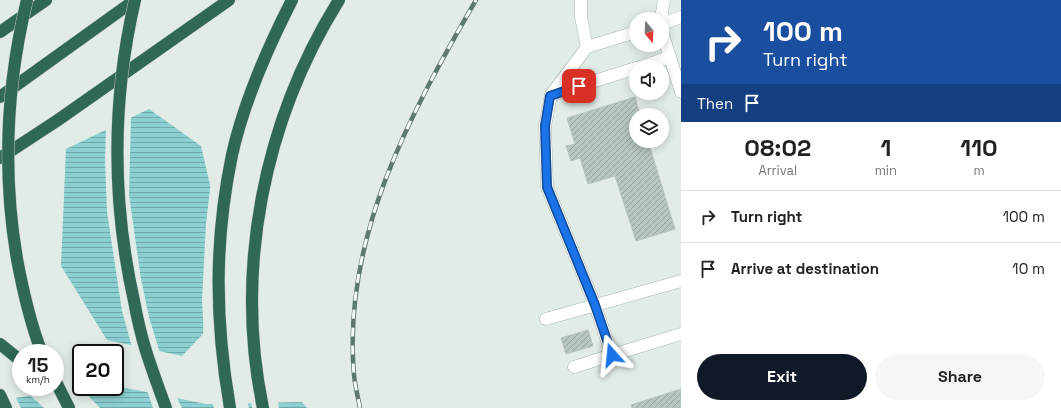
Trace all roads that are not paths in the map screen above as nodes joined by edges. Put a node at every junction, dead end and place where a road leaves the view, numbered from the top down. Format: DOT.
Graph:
graph roads {
  1 [pos="26,0"];
  2 [pos="46,0"];
  3 [pos="135,0"];
  4 [pos="229,0"];
  5 [pos="292,0"];
  6 [pos="339,0"];
  7 [pos="581,0"];
  8 [pos="664,0"];
  9 [pos="662,12"];
  10 [pos="681,17"];
  11 [pos="669,21"];
  12 [pos="0,32"];
  13 [pos="629,34"];
  14 [pos="587,47"];
  15 [pos="668,52"];
  16 [pos="670,58"];
  17 [pos="663,60"];
  18 [pos="629,70"];
  19 [pos="681,92"];
  20 [pos="550,96"];
  21 [pos="0,97"];
  22 [pos="0,158"];
  23 [pos="681,281"];
  24 [pos="595,305"];
  25 [pos="546,319"];
  26 [pos="681,334"];
  27 [pos="0,344"];
  28 [pos="39,344"];
  29 [pos="12,354"];
  30 [pos="612,355"];
  31 [pos="574,367"];
  32 [pos="0,395"];
  33 [pos="61,396"];
  34 [pos="63,396"];
  35 [pos="6,408"];
  36 [pos="69,408"];
  37 [pos="72,408"];
  38 [pos="166,408"];
  39 [pos="230,408"];
  40 [pos="264,408"];
  1 -- 28 [label="highway, bridge"];
  2 -- 12 [label="highway"];
  3 -- 21 [label="highway"];
  3 -- 38 [label="highway, bridge"];
  4 -- 22 [label="highway"];
  5 -- 39 [label="highway"];
  6 -- 40 [label="highway"];
  7 -- 14 [label="street"];
  8 -- 9 [label="street"];
  10 -- 11 [label="street"];
  13 -- 14 [label="street"];
  14 -- 20 [label="street"];
  15 -- 16 [label="street"];
  16 -- 17 [label="street"];
  16 -- 19 [label="street"];
  18 -- 20 [label="street"];
  20 -- 24 [label="street"];
  23 -- 24 [label="street"];
  24 -- 25 [label="street"];
  24 -- 30 [label="street"];
  26 -- 30 [label="street"];
  27 -- 29 [label="highway"];
  30 -- 31 [label="street"];
  32 -- 35 [label="highway"];
  33 -- 37 [label="highway"];
  34 -- 36 [label="highway"];
}
